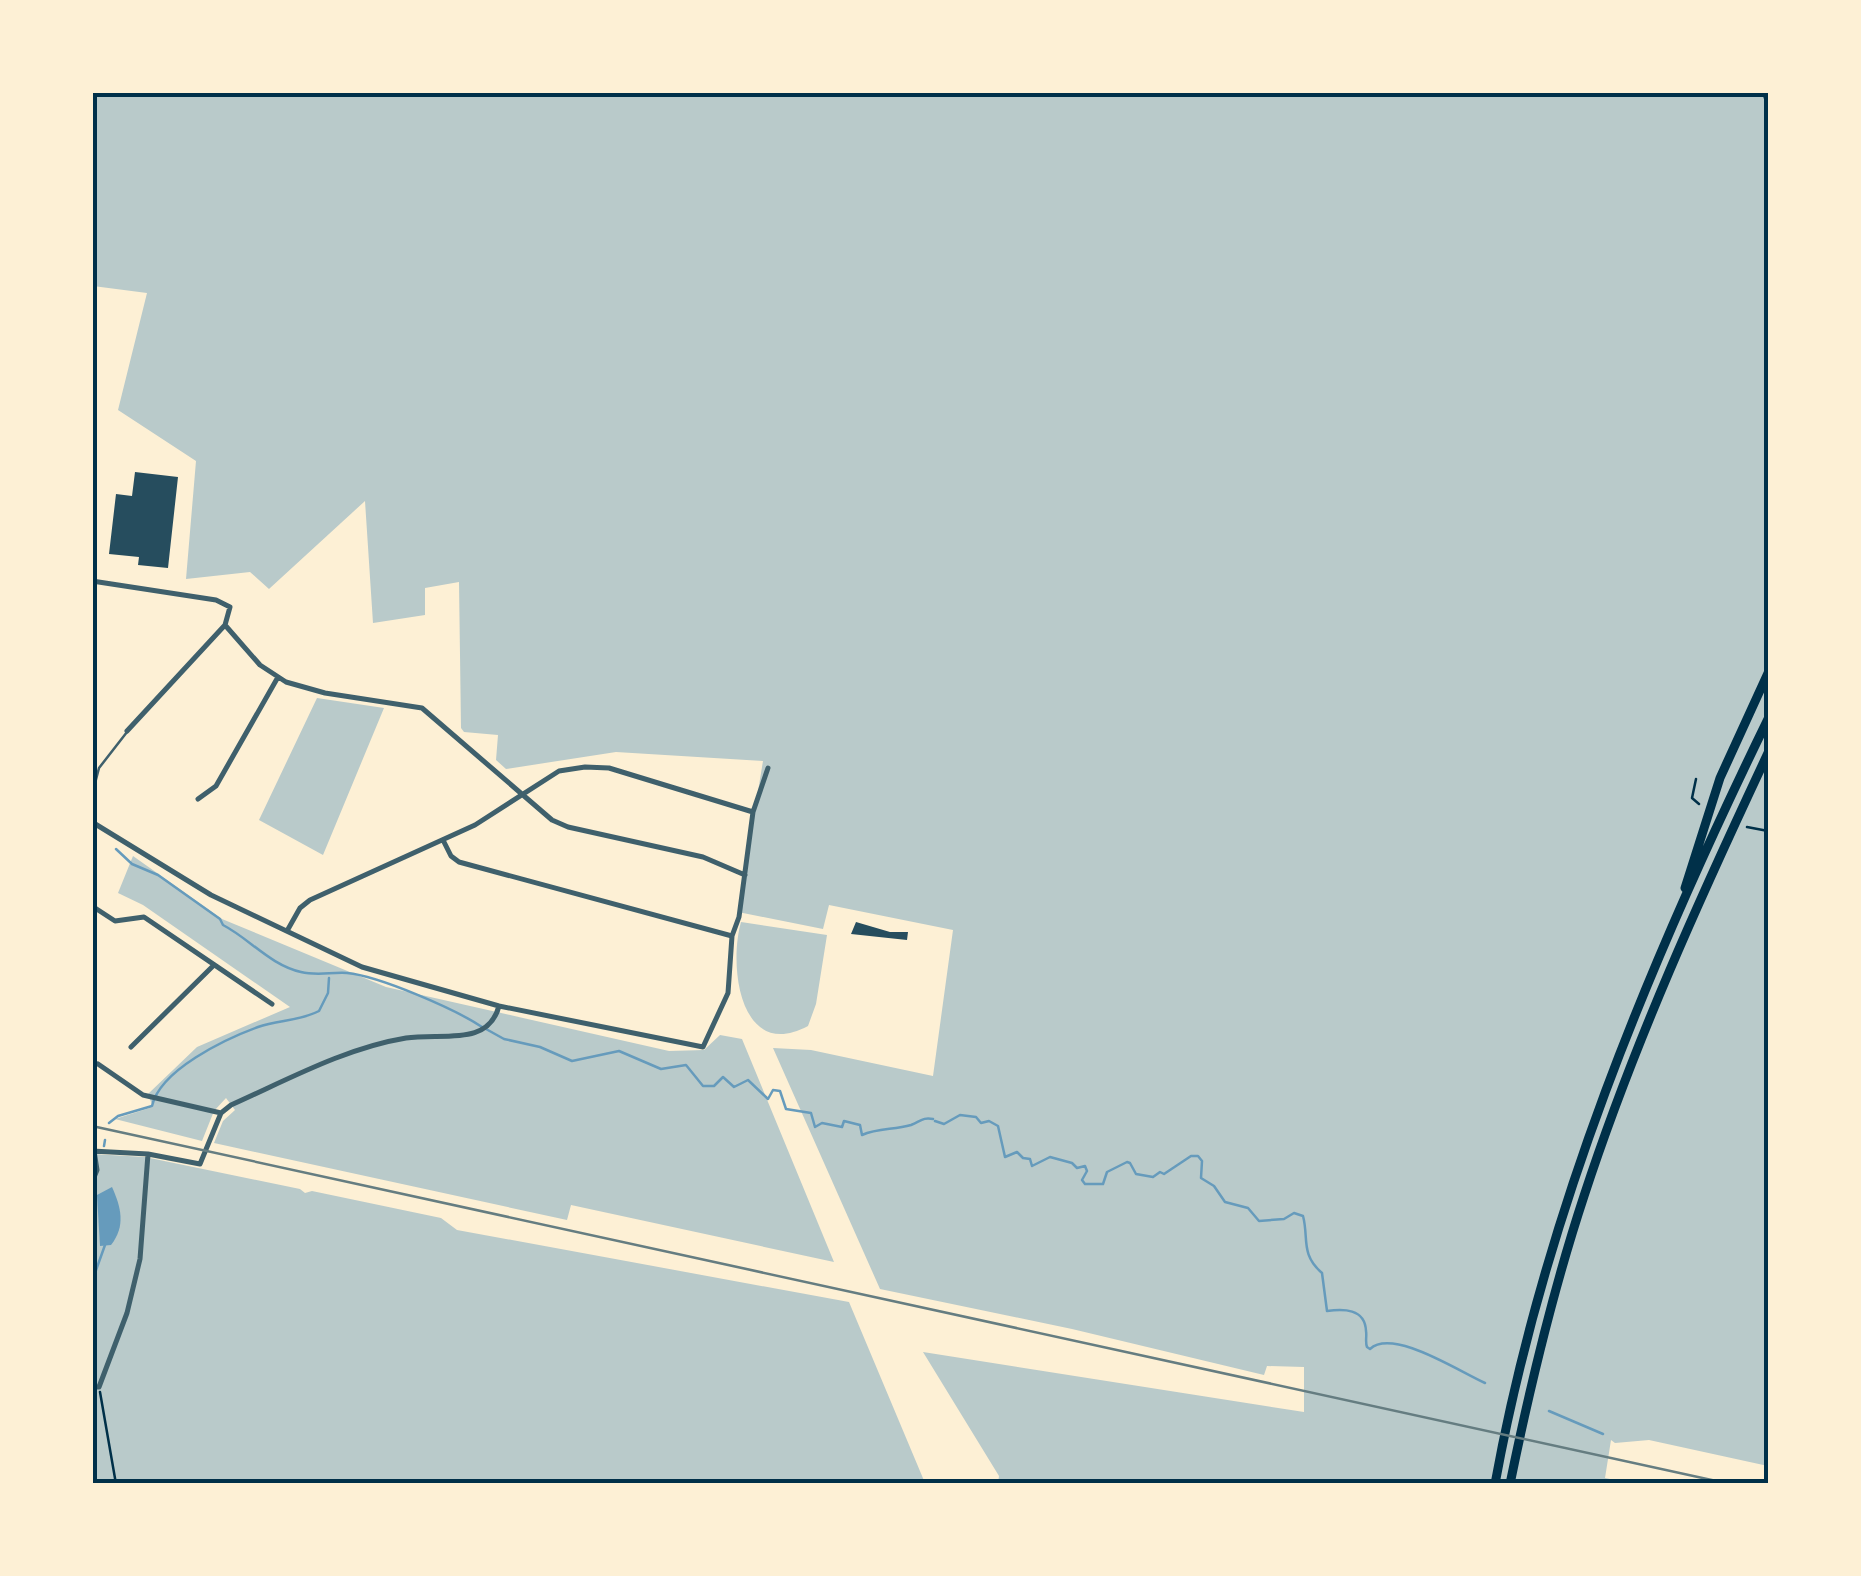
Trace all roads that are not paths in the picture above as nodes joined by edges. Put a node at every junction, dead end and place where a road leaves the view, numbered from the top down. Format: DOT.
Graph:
graph roads {
  1 [pos="92,581"];
  2 [pos="225,625"];
  3 [pos="1768,672"];
  4 [pos="278,677"];
  5 [pos="1768,719"];
  6 [pos="127,732"];
  7 [pos="1768,753"];
  8 [pos="768,768"];
  9 [pos="520,794"];
  10 [pos="92,795"];
  11 [pos="198,799"];
  12 [pos="753,812"];
  13 [pos="92,822"];
  14 [pos="443,840"];
  15 [pos="746,876"];
  16 [pos="92,906"];
  17 [pos="1677,914"];
  18 [pos="287,931"];
  19 [pos="732,936"];
  20 [pos="214,965"];
  21 [pos="272,1004"];
  22 [pos="500,1006"];
  23 [pos="131,1047"];
  24 [pos="98,1064"];
  25 [pos="221,1113"];
  26 [pos="93,1152"];
  27 [pos="148,1154"];
  28 [pos="92,1182"];
  29 [pos="96,1387"];
  30 [pos="1495,1484"];
  31 [pos="1510,1484"];
  1 -- 2 [label="street"];
  2 -- 4 [label="street"];
  2 -- 6 [label="street"];
  3 -- 17 [label="highway"];
  4 -- 9 [label="street"];
  4 -- 11 [label="street"];
  5 -- 17 [label="highway"];
  6 -- 10 [label="lane"];
  7 -- 31 [label="highway"];
  8 -- 12 [label="street"];
  9 -- 12 [label="street"];
  9 -- 14 [label="street"];
  9 -- 15 [label="street"];
  12 -- 15 [label="street"];
  13 -- 18 [label="street"];
  14 -- 18 [label="street"];
  14 -- 19 [label="street"];
  15 -- 19 [label="street"];
  16 -- 20 [label="street"];
  17 -- 30 [label="highway"];
  18 -- 22 [label="street"];
  19 -- 22 [label="street"];
  20 -- 21 [label="street"];
  20 -- 23 [label="street"];
  22 -- 25 [label="street"];
  24 -- 25 [label="street"];
  25 -- 27 [label="street"];
  26 -- 27 [label="street"];
  26 -- 28 [label="street"];
  27 -- 29 [label="street"];
}
